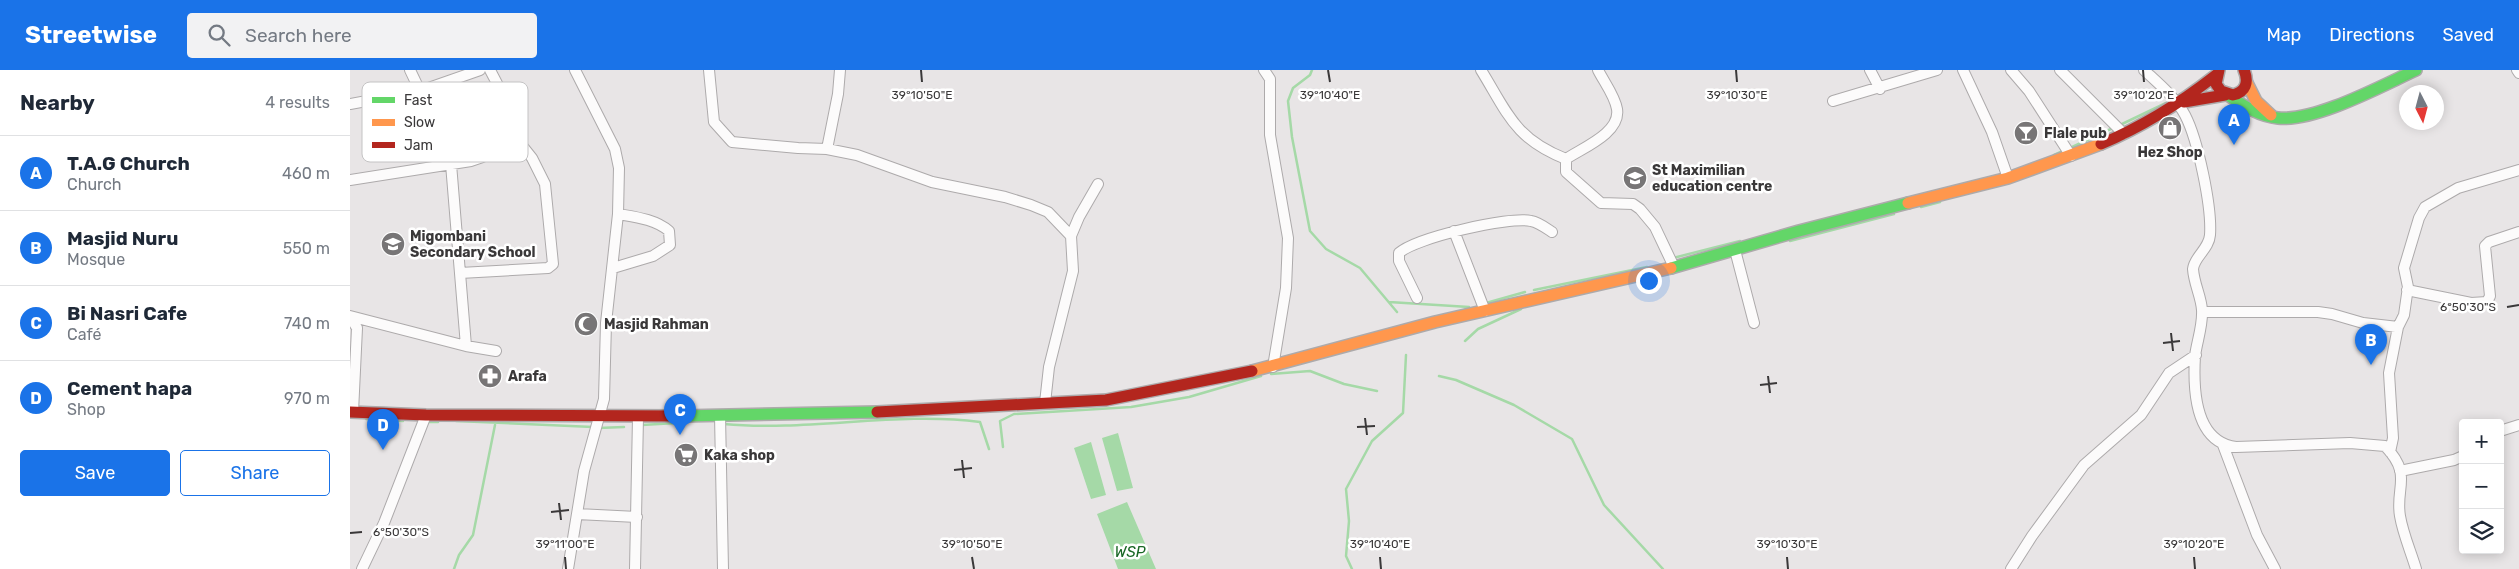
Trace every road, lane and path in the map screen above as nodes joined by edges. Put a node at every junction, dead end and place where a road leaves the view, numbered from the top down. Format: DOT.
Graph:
graph roads {
  1 [pos="410,70"];
  2 [pos="480,70"];
  3 [pos="490,70"];
  4 [pos="575,70"];
  5 [pos="708,70"];
  6 [pos="840,70"];
  7 [pos="1264,70"];
  8 [pos="1481,70"];
  9 [pos="1598,70"];
  10 [pos="1870,70"];
  11 [pos="1937,70"];
  12 [pos="1963,70"];
  13 [pos="2011,70"];
  14 [pos="2144,70"];
  15 [pos="2244,70"];
  16 [pos="2416,70"];
  17 [pos="2064,71"];
  18 [pos="2217,72"];
  19 [pos="416,82"];
  20 [pos="446,82"];
  21 [pos="496,82"];
  22 [pos="2248,83"];
  23 [pos="1880,89"];
  24 [pos="2227,96"];
  25 [pos="1833,101"];
  26 [pos="2179,104"];
  27 [pos="2275,119"];
  28 [pos="2124,134"];
  29 [pos="827,149"];
  30 [pos="528,153"];
  31 [pos="2071,156"];
  32 [pos="1566,159"];
  33 [pos="460,162"];
  34 [pos="451,164"];
  35 [pos="2519,170"];
  36 [pos="2008,178"];
  37 [pos="350,180"];
  38 [pos="1098,184"];
  39 [pos="618,214"];
  40 [pos="1454,231"];
  41 [pos="1552,232"];
  42 [pos="2519,232"];
  43 [pos="1071,236"];
  44 [pos="1735,250"];
  45 [pos="1674,267"];
  46 [pos="613,268"];
  47 [pos="460,273"];
  48 [pos="2407,290"];
  49 [pos="1418,298"];
  50 [pos="1485,311"];
  51 [pos="2202,312"];
  52 [pos="350,316"];
  53 [pos="1754,323"];
  54 [pos="2398,327"];
  55 [pos="466,346"];
  56 [pos="496,351"];
  57 [pos="2196,356"];
  58 [pos="1273,366"];
  59 [pos="1044,403"];
  60 [pos="351,412"];
  61 [pos="426,415"];
  62 [pos="720,415"];
  63 [pos="600,416"];
  64 [pos="638,417"];
  65 [pos="2519,425"];
  66 [pos="2504,430"];
  67 [pos="2223,445"];
  68 [pos="2390,452"];
  69 [pos="2459,458"];
  70 [pos="2400,471"];
  71 [pos="577,514"];
  72 [pos="637,517"];
  73 [pos="362,569"];
  74 [pos="568,569"];
  75 [pos="635,569"];
  76 [pos="723,569"];
  77 [pos="2012,569"];
  78 [pos="2275,569"];
  79 [pos="2416,569"];
  1 -- 19 [label="street"];
  2 -- 20 [label="street"];
  3 -- 21 [label="street"];
  4 -- 39 [label="street"];
  5 -- 29 [label="street"];
  6 -- 29 [label="street"];
  7 -- 58 [label="street"];
  8 -- 32 [label="street"];
  9 -- 32 [label="street"];
  10 -- 23 [label="street"];
  11 -- 23 [label="street"];
  12 -- 36 [label="street"];
  13 -- 31 [label="street"];
  14 -- 26 [label="street"];
  15 -- 22 [label="main road"];
  16 -- 27 [label="main road"];
  17 -- 28 [label="street"];
  18 -- 24 [label="main road"];
  18 -- 26 [label="main road"];
  22 -- 24 [label="main road"];
  22 -- 27 [label="main road"];
  23 -- 25 [label="street"];
  24 -- 26 [label="main road"];
  24 -- 27 [label="main road"];
  26 -- 28 [label="main road"];
  26 -- 51 [label="street"];
  28 -- 31 [label="main road"];
  29 -- 43 [label="street"];
  30 -- 47 [label="street"];
  31 -- 36 [label="main road"];
  32 -- 45 [label="street"];
  33 -- 34 [label="street"];
  34 -- 37 [label="street"];
  34 -- 47 [label="street"];
  35 -- 48 [label="street"];
  36 -- 44 [label="main road"];
  38 -- 43 [label="street"];
  39 -- 46 [label="street"];
  39 -- 46 [label="street"];
  40 -- 41 [label="street"];
  40 -- 49 [label="street"];
  40 -- 50 [label="street"];
  42 -- 48 [label="street"];
  43 -- 59 [label="street"];
  44 -- 45 [label="main road"];
  44 -- 53 [label="street"];
  45 -- 50 [label="main road"];
  46 -- 63 [label="street"];
  47 -- 55 [label="street"];
  48 -- 54 [label="street"];
  50 -- 58 [label="main road"];
  51 -- 54 [label="street"];
  51 -- 57 [label="street"];
  52 -- 55 [label="street"];
  52 -- 60 [label="street"];
  54 -- 68 [label="street"];
  55 -- 56 [label="street"];
  57 -- 67 [label="street"];
  57 -- 77 [label="street"];
  58 -- 59 [label="main road"];
  59 -- 62 [label="main road"];
  60 -- 61 [label="main road"];
  61 -- 63 [label="main road"];
  61 -- 73 [label="street"];
  62 -- 64 [label="main road"];
  62 -- 76 [label="street"];
  63 -- 64 [label="main road"];
  63 -- 71 [label="street"];
  64 -- 72 [label="street"];
  65 -- 66 [label="street"];
  67 -- 68 [label="street"];
  67 -- 78 [label="street"];
  68 -- 70 [label="street"];
  69 -- 70 [label="street"];
  70 -- 79 [label="street"];
  71 -- 72 [label="street"];
  71 -- 74 [label="street"];
  72 -- 75 [label="street"];
}
